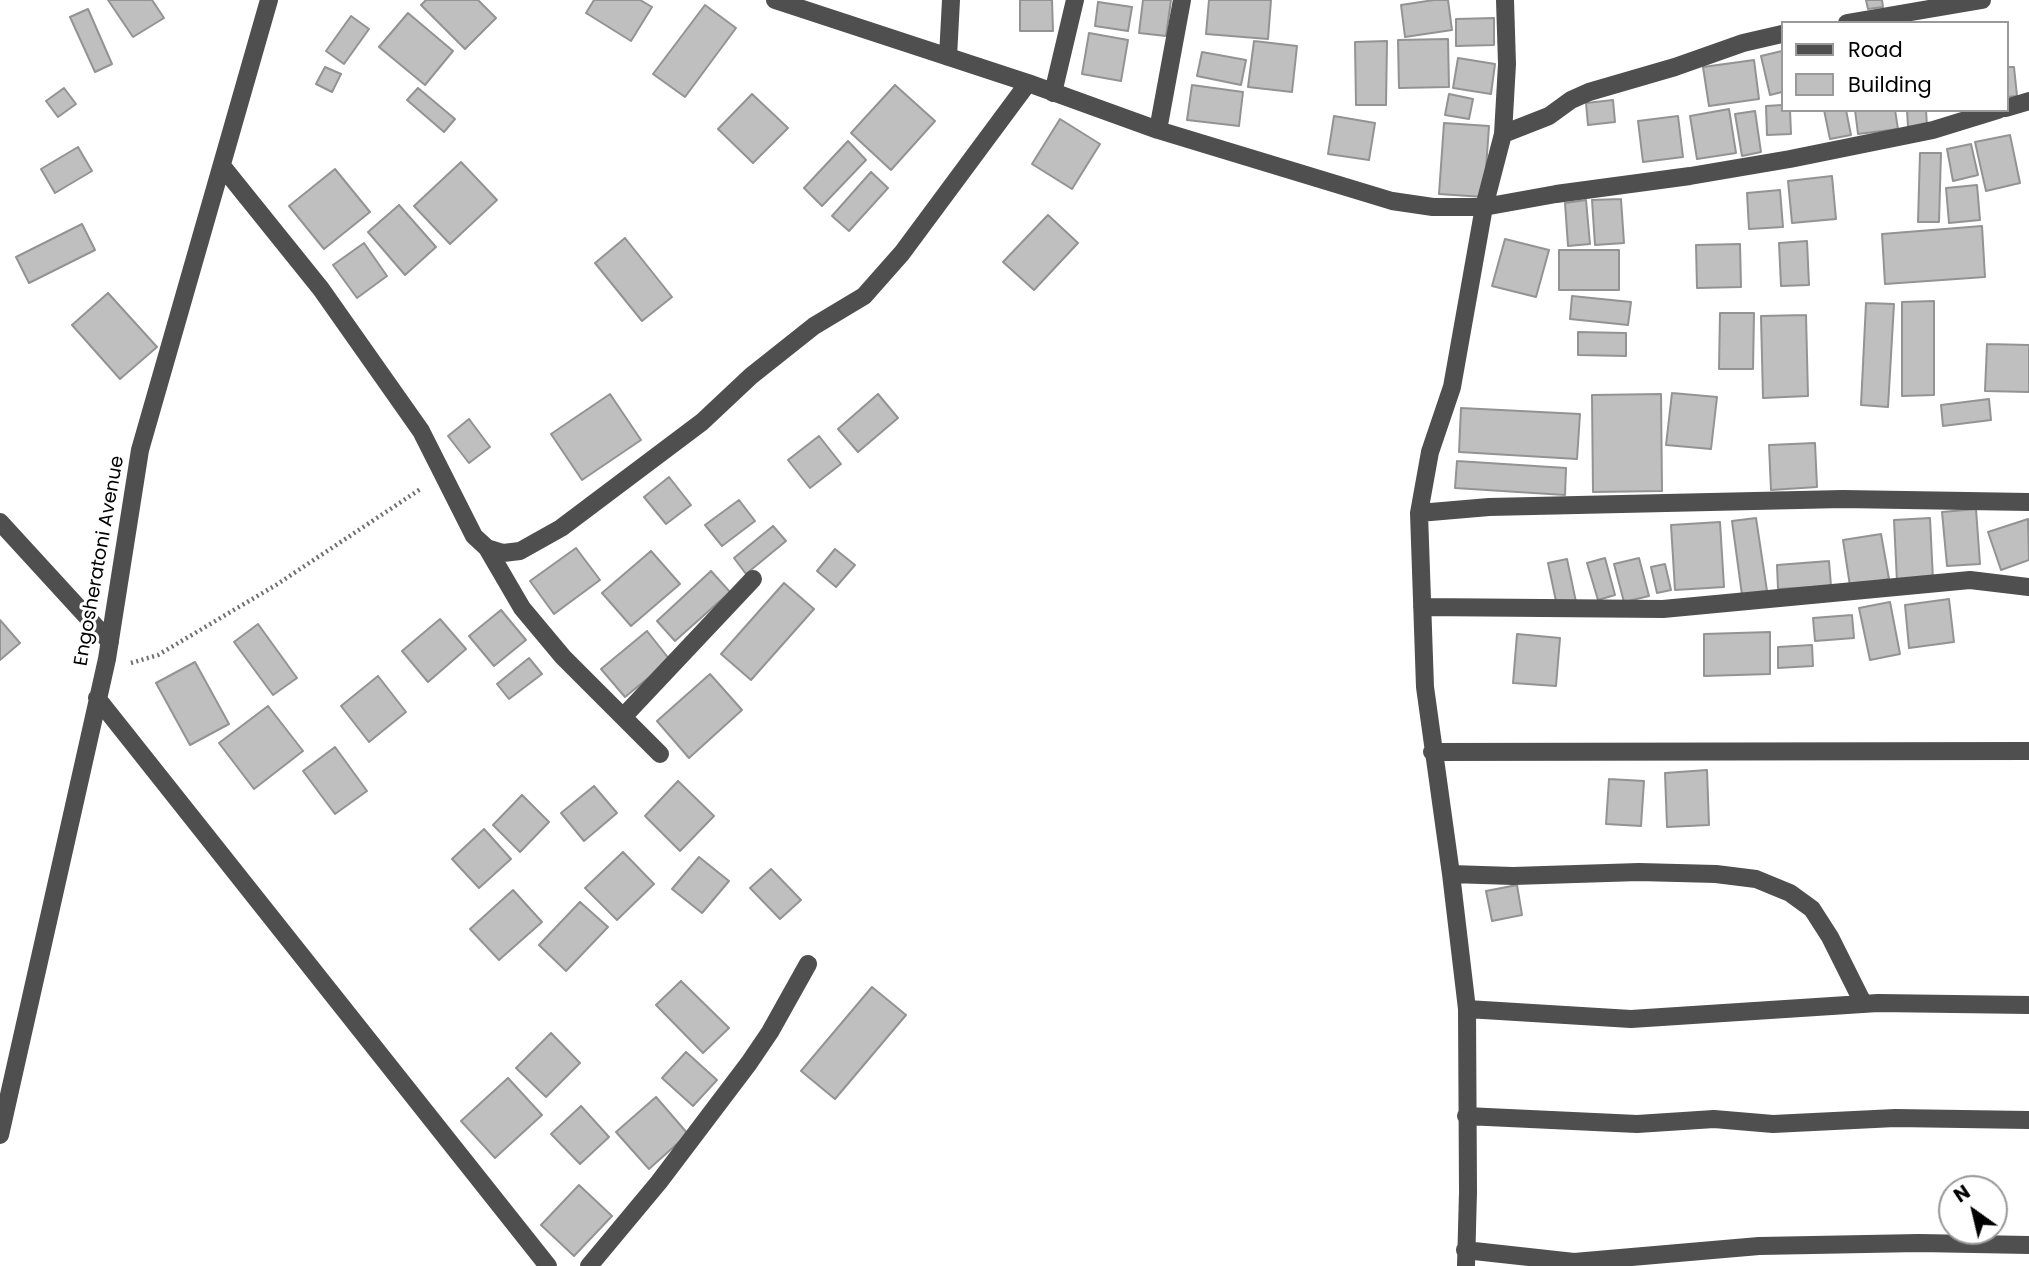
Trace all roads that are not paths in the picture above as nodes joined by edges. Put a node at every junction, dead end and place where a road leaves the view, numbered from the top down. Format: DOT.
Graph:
graph roads {
  1 [pos="269,0"];
  2 [pos="775,0"];
  3 [pos="951,0"];
  4 [pos="1075,0"];
  5 [pos="1182,0"];
  6 [pos="1505,0"];
  7 [pos="1982,0"];
  8 [pos="1859,21"];
  9 [pos="1780,34"];
  10 [pos="948,57"];
  11 [pos="1028,83"];
  12 [pos="1053,93"];
  13 [pos="2029,101"];
  14 [pos="2008,107"];
  15 [pos="1992,112"];
  16 [pos="1158,130"];
  17 [pos="1503,134"];
  18 [pos="222,166"];
  19 [pos="1484,207"];
  20 [pos="2029,502"];
  21 [pos="1419,513"];
  22 [pos="0,522"];
  23 [pos="488,548"];
  24 [pos="753,579"];
  25 [pos="2029,587"];
  26 [pos="1422,607"];
  27 [pos="110,642"];
  28 [pos="97,698"];
  29 [pos="623,717"];
  30 [pos="2029,751"];
  31 [pos="1432,752"];
  32 [pos="660,754"];
  33 [pos="1451,874"];
  34 [pos="808,964"];
  35 [pos="1863,1003"];
  36 [pos="2029,1006"];
  37 [pos="1467,1009"];
  38 [pos="1466,1116"];
  39 [pos="2029,1120"];
  40 [pos="0,1135"];
  41 [pos="2029,1245"];
  42 [pos="1465,1258"];
  43 [pos="548,1266"];
  44 [pos="589,1266"];
  1 -- 18 [label="street, Engosheratoni Avenue"];
  2 -- 10 [label="street"];
  3 -- 10 [label="street"];
  4 -- 12 [label="street"];
  5 -- 16 [label="street"];
  6 -- 17 [label="street"];
  7 -- 8 [label="street"];
  9 -- 17 [label="street"];
  10 -- 11 [label="street"];
  11 -- 12 [label="street"];
  11 -- 23 [label="street"];
  12 -- 16 [label="street"];
  13 -- 14 [label="street"];
  15 -- 19 [label="street"];
  16 -- 19 [label="street"];
  17 -- 19 [label="street"];
  18 -- 23 [label="street"];
  18 -- 27 [label="street, Engosheratoni Avenue"];
  19 -- 21 [label="street"];
  20 -- 21 [label="street"];
  21 -- 26 [label="street"];
  22 -- 27 [label="street"];
  23 -- 29 [label="street"];
  24 -- 29 [label="street"];
  25 -- 26 [label="street"];
  26 -- 31 [label="street"];
  27 -- 28 [label="street, Engosheratoni Avenue"];
  28 -- 40 [label="street, Engosheratoni Avenue"];
  28 -- 43 [label="street"];
  29 -- 32 [label="street"];
  30 -- 31 [label="street"];
  31 -- 33 [label="street"];
  33 -- 35 [label="street"];
  33 -- 37 [label="street"];
  34 -- 44 [label="street"];
  35 -- 36 [label="street"];
  35 -- 37 [label="street"];
  37 -- 38 [label="street"];
  38 -- 39 [label="street"];
  38 -- 42 [label="street"];
  41 -- 42 [label="street"];
}
